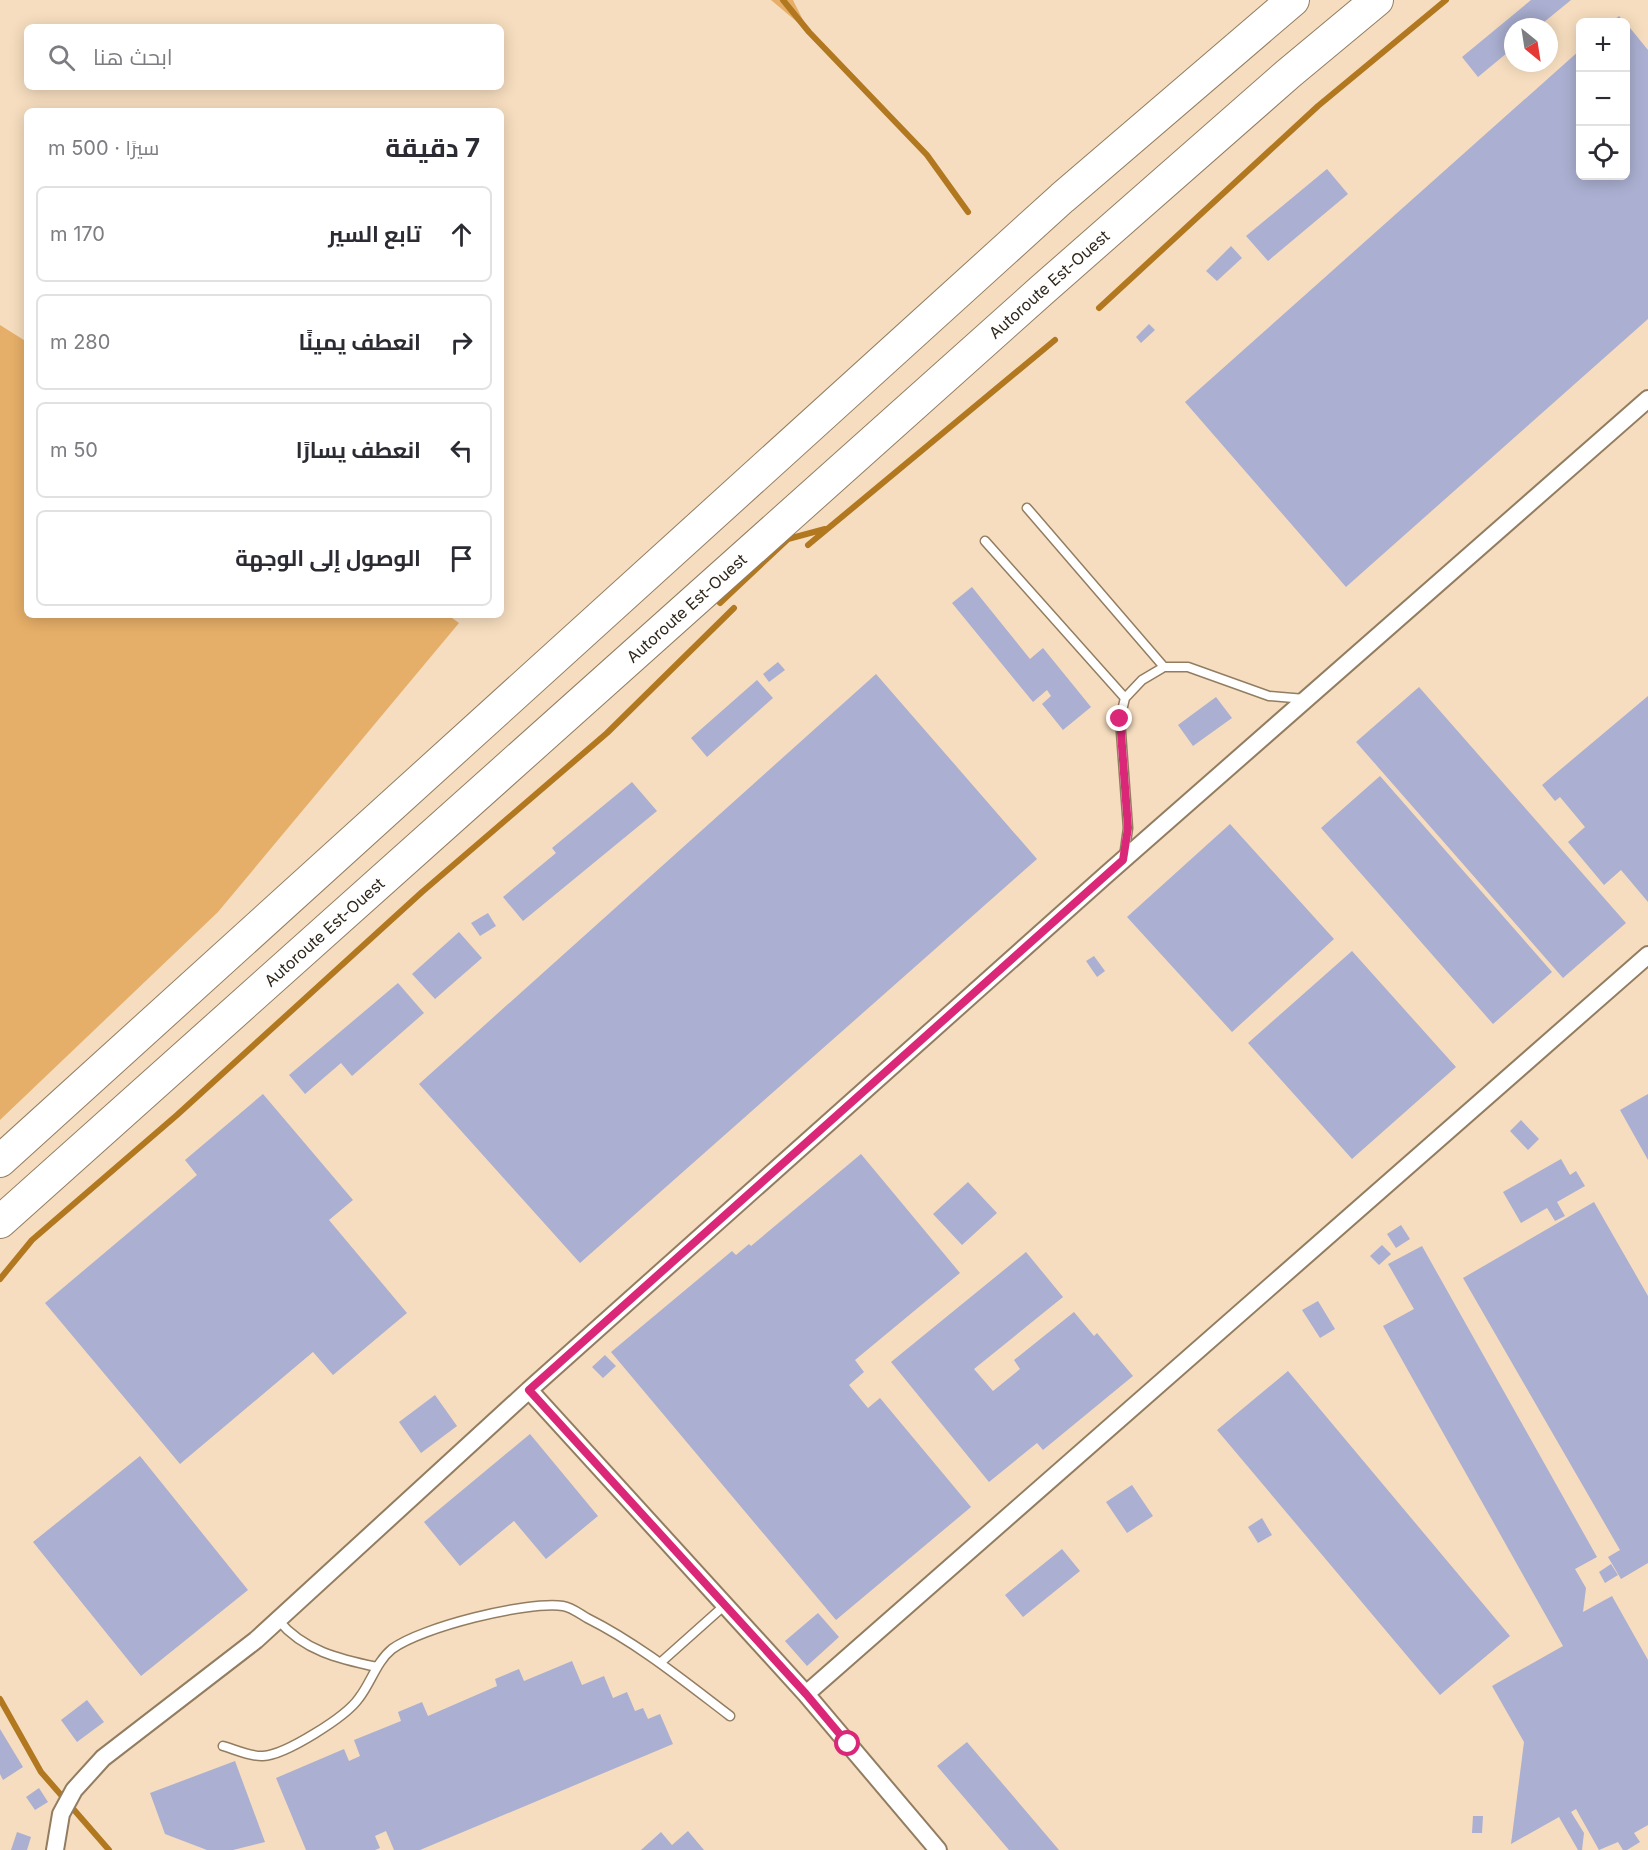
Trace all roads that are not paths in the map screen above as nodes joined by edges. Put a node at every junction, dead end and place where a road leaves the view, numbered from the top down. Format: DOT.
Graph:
graph roads {
  1 [pos="1293,0"];
  2 [pos="1377,0"];
  3 [pos="1648,399"];
  4 [pos="1027,508"];
  5 [pos="985,541"];
  6 [pos="1164,667"];
  7 [pos="1125,698"];
  8 [pos="1306,699"];
  9 [pos="1123,860"];
  10 [pos="1648,955"];
  11 [pos="0,1161"];
  12 [pos="0,1222"];
  13 [pos="529,1390"];
  14 [pos="725,1605"];
  15 [pos="278,1620"];
  16 [pos="660,1663"];
  17 [pos="377,1666"];
  18 [pos="806,1694"];
  19 [pos="730,1716"];
  20 [pos="223,1746"];
  21 [pos="55,1850"];
  22 [pos="938,1850"];
  1 -- 11 [label="highway"];
  2 -- 12 [label="highway, Autoroute Est-Ouest"];
  3 -- 8 [label="street"];
  4 -- 6 [label="lane"];
  5 -- 7 [label="lane"];
  6 -- 7 [label="lane"];
  6 -- 8 [label="lane"];
  7 -- 9 [label="lane"];
  8 -- 9 [label="street"];
  9 -- 13 [label="street"];
  10 -- 18 [label="street"];
  13 -- 14 [label="street"];
  13 -- 15 [label="street"];
  14 -- 16 [label="lane"];
  14 -- 18 [label="street"];
  15 -- 17 [label="lane"];
  15 -- 21 [label="street"];
  16 -- 17 [label="lane"];
  16 -- 19 [label="lane"];
  17 -- 20 [label="lane"];
  18 -- 22 [label="street"];
}
